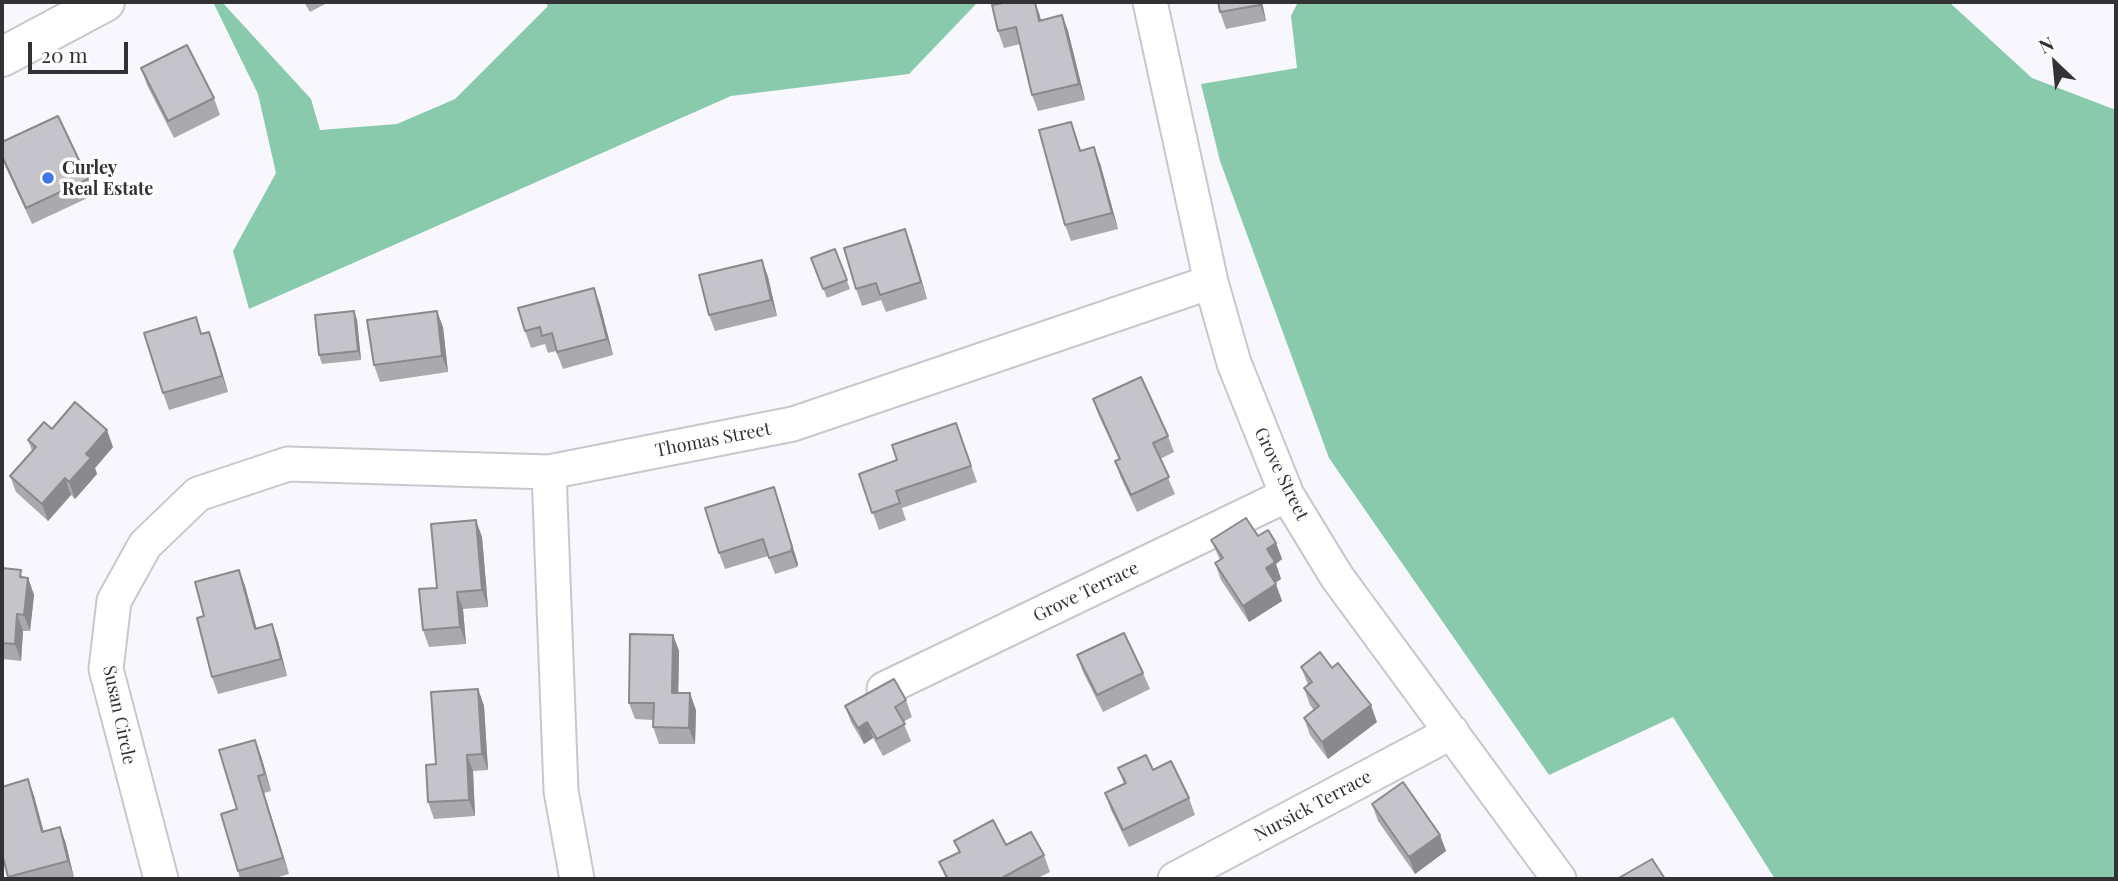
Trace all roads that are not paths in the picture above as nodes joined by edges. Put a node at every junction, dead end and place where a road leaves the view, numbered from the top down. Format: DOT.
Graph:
graph roads {
  1 [pos="105,2"];
  2 [pos="1150,2"];
  3 [pos="2,57"];
  4 [pos="1211,282"];
  5 [pos="549,472"];
  6 [pos="198,494"];
  7 [pos="1287,495"];
  8 [pos="884,690"];
  9 [pos="1452,732"];
  10 [pos="161,879"];
  11 [pos="577,879"];
  12 [pos="1175,879"];
  13 [pos="1559,879"];
  1 -- 3 [label="highway"];
  2 -- 4 [label="street, Grove Street"];
  4 -- 5 [label="street, Thomas Street"];
  4 -- 7 [label="street, Grove Street"];
  5 -- 6 [label="street, Thomas Street"];
  5 -- 11 [label="street"];
  6 -- 10 [label="street, Susan Circle"];
  7 -- 8 [label="street, Grove Terrace"];
  7 -- 9 [label="street, Grove Street"];
  9 -- 12 [label="street, Nursick Terrace"];
  9 -- 13 [label="street, Grove Street"];
}
